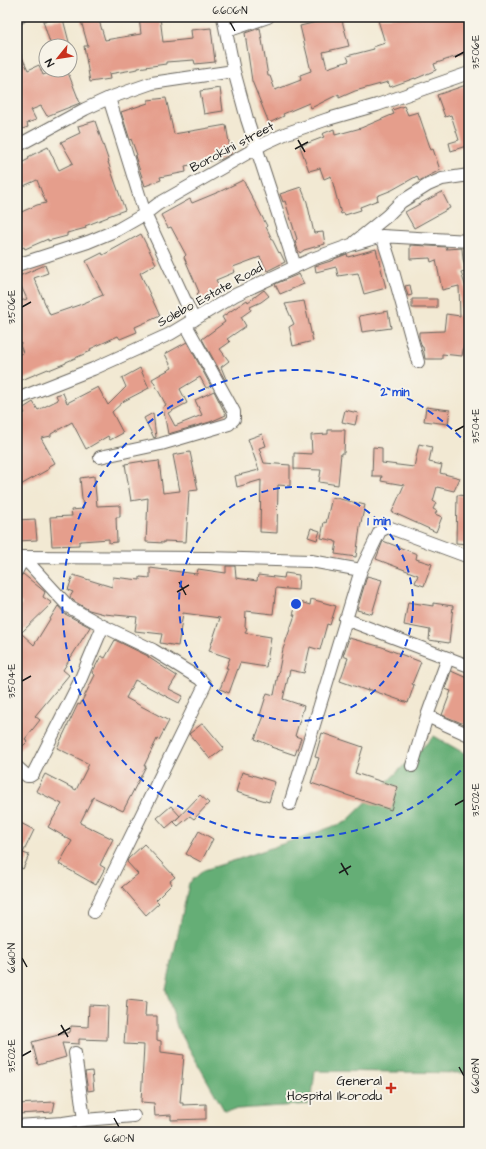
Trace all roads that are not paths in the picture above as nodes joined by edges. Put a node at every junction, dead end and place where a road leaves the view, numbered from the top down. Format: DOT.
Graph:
graph roads {
  1 [pos="223,17"];
  2 [pos="268,17"];
  3 [pos="227,31"];
  4 [pos="234,72"];
  5 [pos="469,74"];
  6 [pos="109,98"];
  7 [pos="17,146"];
  8 [pos="256,148"];
  9 [pos="469,175"];
  10 [pos="145,214"];
  11 [pos="382,236"];
  12 [pos="469,241"];
  13 [pos="351,245"];
  14 [pos="17,265"];
  15 [pos="295,266"];
  16 [pos="190,322"];
  17 [pos="418,362"];
  18 [pos="17,399"];
  19 [pos="100,457"];
  20 [pos="20,557"];
  21 [pos="469,557"];
  22 [pos="17,570"];
  23 [pos="361,570"];
  24 [pos="345,619"];
  25 [pos="103,626"];
  26 [pos="448,658"];
  27 [pos="469,666"];
  28 [pos="427,716"];
  29 [pos="469,735"];
  30 [pos="412,766"];
  31 [pos="17,767"];
  32 [pos="290,804"];
  33 [pos="94,912"];
  34 [pos="75,1053"];
  35 [pos="134,1116"];
  36 [pos="84,1120"];
  37 [pos="17,1126"];
  1 -- 3 [label="street"];
  2 -- 3 [label="street"];
  3 -- 4 [label="street"];
  4 -- 6 [label="street"];
  4 -- 8 [label="street"];
  5 -- 8 [label="street, Borokini street"];
  6 -- 7 [label="street"];
  6 -- 10 [label="street"];
  8 -- 10 [label="street, Borokini street"];
  8 -- 15 [label="street"];
  9 -- 13 [label="street"];
  10 -- 14 [label="street, Borokini street"];
  10 -- 16 [label="street"];
  11 -- 12 [label="street, Solebo Estate Road"];
  11 -- 13 [label="street, Solebo Estate Road"];
  11 -- 17 [label="street"];
  13 -- 15 [label="street, Solebo Estate Road"];
  15 -- 16 [label="street, Solebo Estate Road"];
  16 -- 18 [label="street, Solebo Estate Road"];
  16 -- 19 [label="street"];
  20 -- 22 [label="street"];
  20 -- 23 [label="street"];
  20 -- 25 [label="street"];
  21 -- 23 [label="street"];
  23 -- 24 [label="street"];
  24 -- 26 [label="street"];
  24 -- 32 [label="street"];
  25 -- 31 [label="street"];
  25 -- 33 [label="street"];
  26 -- 27 [label="street"];
  26 -- 28 [label="street"];
  28 -- 29 [label="street"];
  28 -- 30 [label="street"];
  34 -- 36 [label="street"];
  35 -- 36 [label="street"];
  36 -- 37 [label="street"];
}
